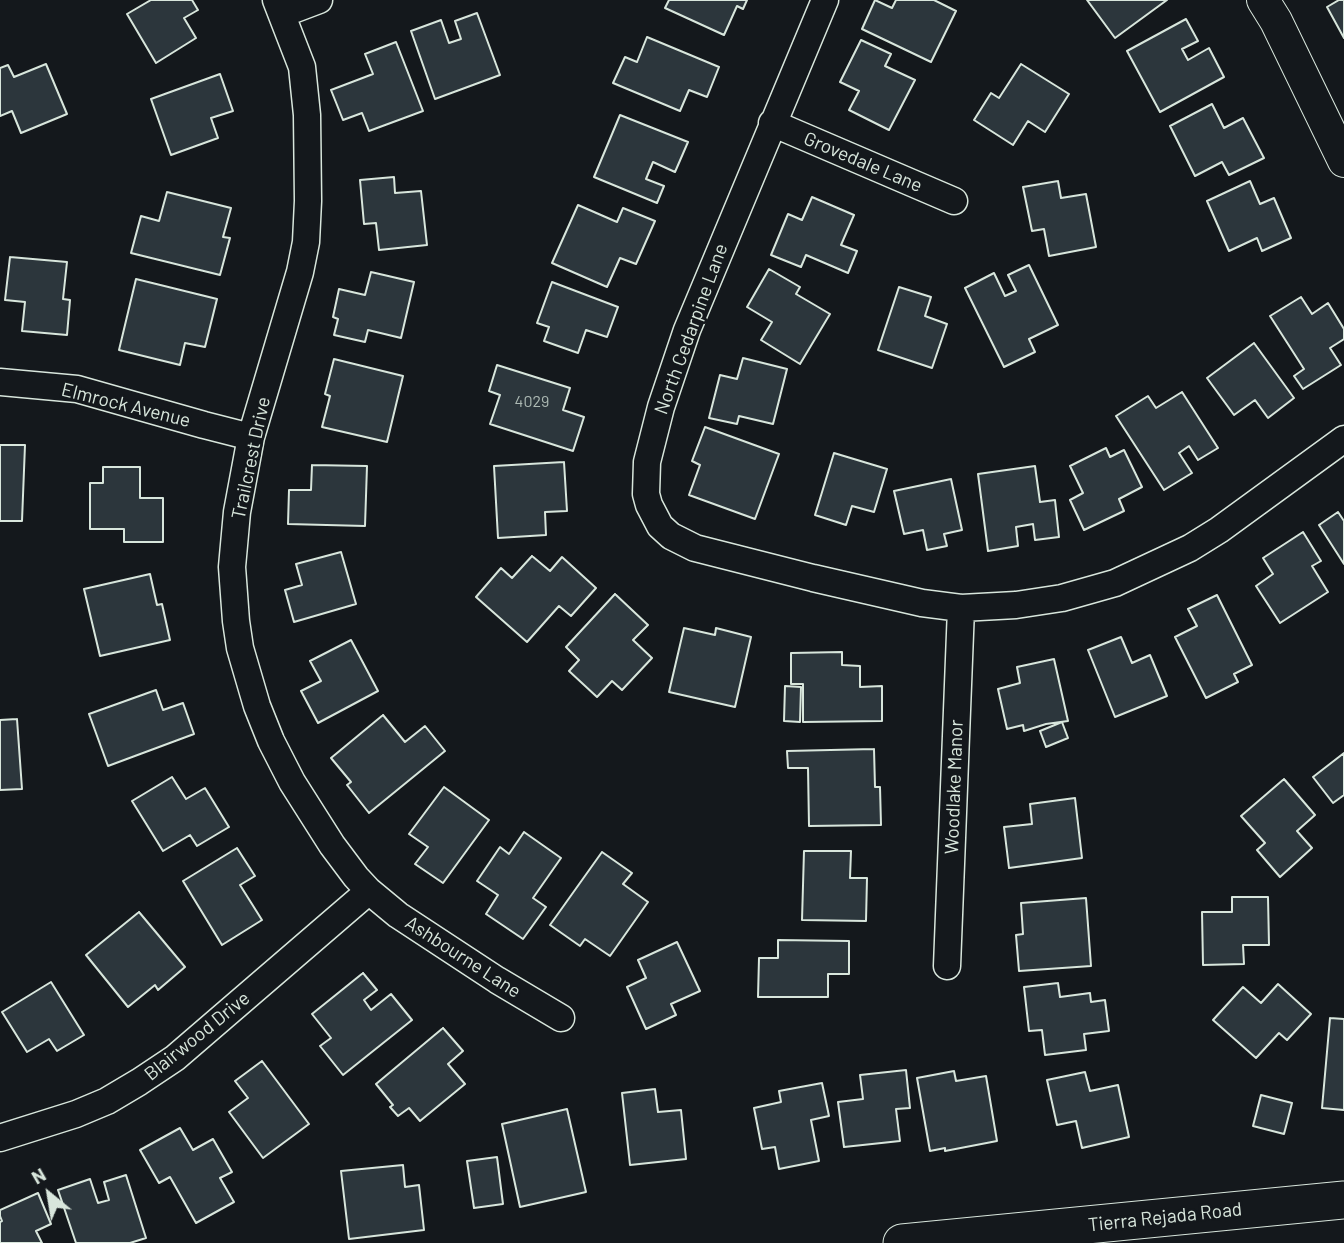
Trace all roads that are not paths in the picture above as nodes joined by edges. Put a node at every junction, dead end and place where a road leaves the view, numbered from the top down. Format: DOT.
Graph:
graph roads {
  1 [pos="319,0"];
  2 [pos="825,0"];
  3 [pos="1263,0"];
  4 [pos="279,7"];
  5 [pos="772,123"];
  6 [pos="1344,160"];
  7 [pos="954,201"];
  8 [pos="0,382"];
  9 [pos="251,436"];
  10 [pos="1344,439"];
  11 [pos="961,608"];
  12 [pos="369,891"];
  13 [pos="947,966"];
  14 [pos="561,1018"];
  15 [pos="0,1138"];
  16 [pos="1344,1200"];
  17 [pos="902,1243"];
  1 -- 4 [label="street"];
  2 -- 5 [label="street, North Cedarpine Lane"];
  3 -- 6 [label="street"];
  4 -- 9 [label="street, Trailcrest Drive"];
  5 -- 7 [label="street, Grovedale Lane"];
  5 -- 11 [label="street, North Cedarpine Lane"];
  8 -- 9 [label="street, Elmrock Avenue"];
  9 -- 12 [label="street, Trailcrest Drive"];
  10 -- 11 [label="street, North Cedarpine Lane"];
  11 -- 13 [label="street, Woodlake Manor"];
  12 -- 14 [label="street, Ashbourne Lane"];
  12 -- 15 [label="street, Blairwood Drive"];
  16 -- 17 [label="main road, Tierra Rejada Road"];
}
